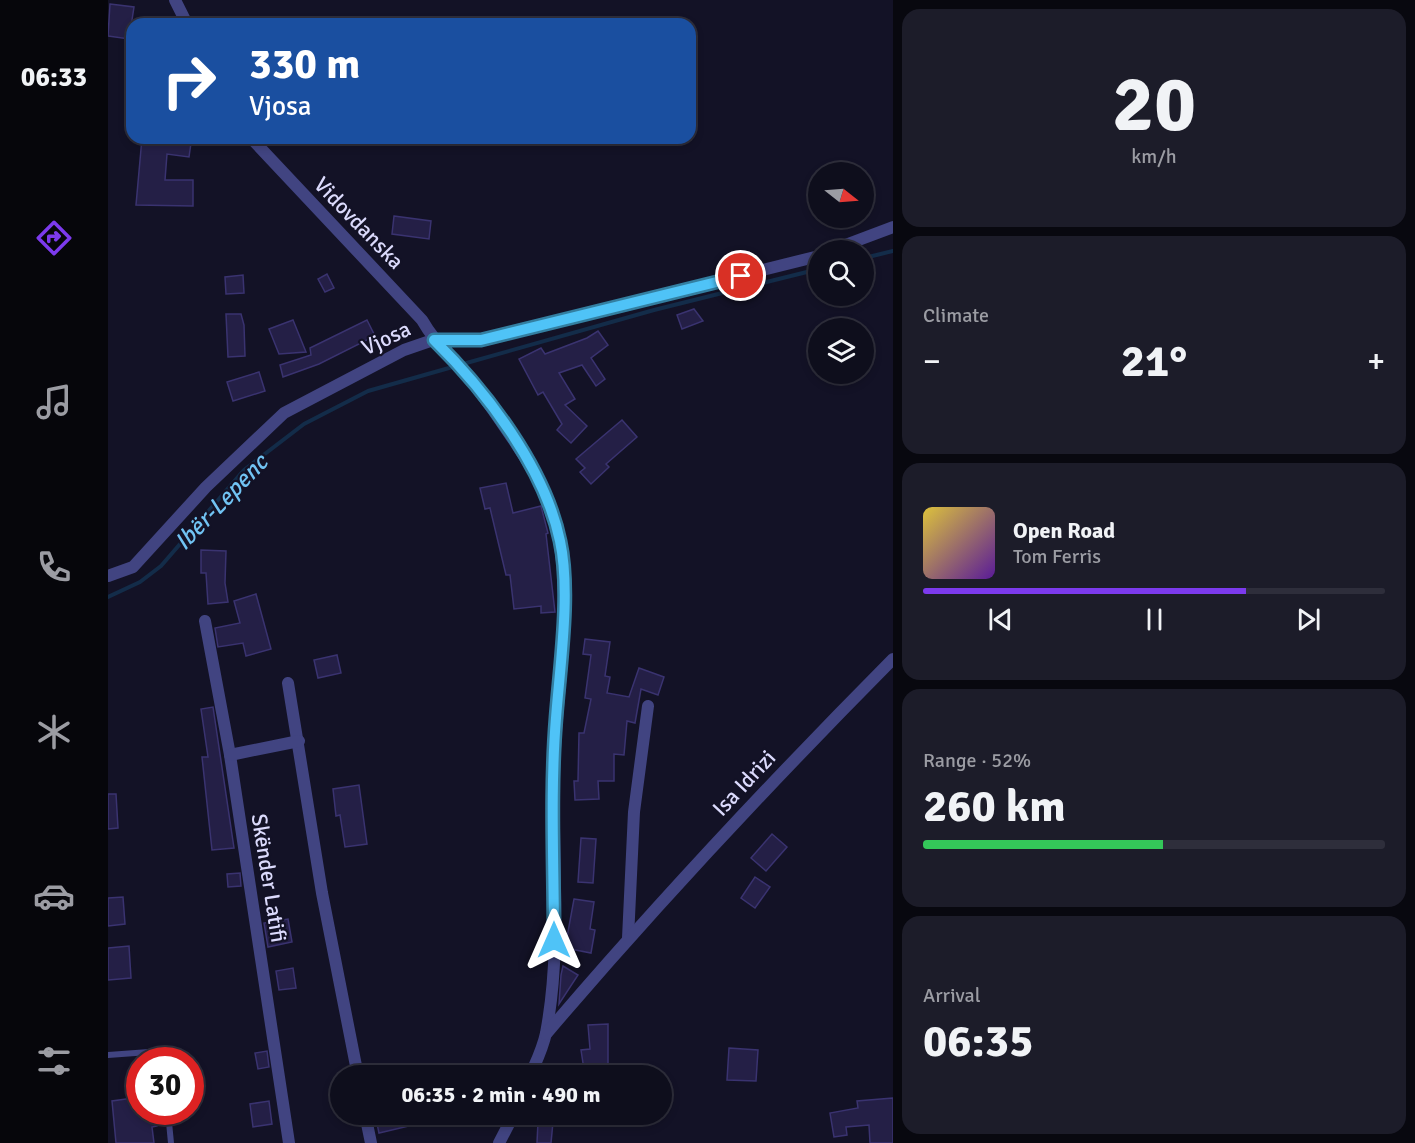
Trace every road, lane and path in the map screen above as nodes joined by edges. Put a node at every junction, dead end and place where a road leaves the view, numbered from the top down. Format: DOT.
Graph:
graph roads {
  1 [pos="175,0"];
  2 [pos="184,18"];
  3 [pos="257,144"];
  4 [pos="893,227"];
  5 [pos="859,240"];
  6 [pos="808,259"];
  7 [pos="434,340"];
  8 [pos="108,576"];
  9 [pos="205,621"];
  10 [pos="893,659"];
  11 [pos="288,683"];
  12 [pos="648,706"];
  13 [pos="299,741"];
  14 [pos="230,755"];
  15 [pos="628,939"];
  16 [pos="546,1034"];
  17 [pos="126,1054"];
  18 [pos="108,1055"];
  19 [pos="356,1065"];
  20 [pos="534,1065"];
  21 [pos="169,1125"];
  22 [pos="367,1125"];
  23 [pos="508,1125"];
  24 [pos="171,1143"];
  25 [pos="289,1143"];
  26 [pos="371,1143"];
  27 [pos="499,1143"];
  1 -- 2 [label="street"];
  3 -- 7 [label="street, Vidovdanska"];
  4 -- 5 [label="street"];
  6 -- 7 [label="street, Vjosa"];
  7 -- 8 [label="street, Vjosa"];
  7 -- 16 [label="street, Vidovdanska"];
  9 -- 14 [label="street, Skënder Latifi"];
  10 -- 15 [label="street, Isa Idrizi"];
  11 -- 13 [label="street"];
  12 -- 15 [label="street"];
  13 -- 14 [label="street"];
  13 -- 19 [label="street"];
  14 -- 25 [label="street, Skënder Latifi"];
  15 -- 16 [label="street, Isa Idrizi"];
  16 -- 20 [label="street"];
  17 -- 18 [label="lane"];
  21 -- 24 [label="lane"];
  22 -- 26 [label="street"];
  23 -- 27 [label="street"];
}
